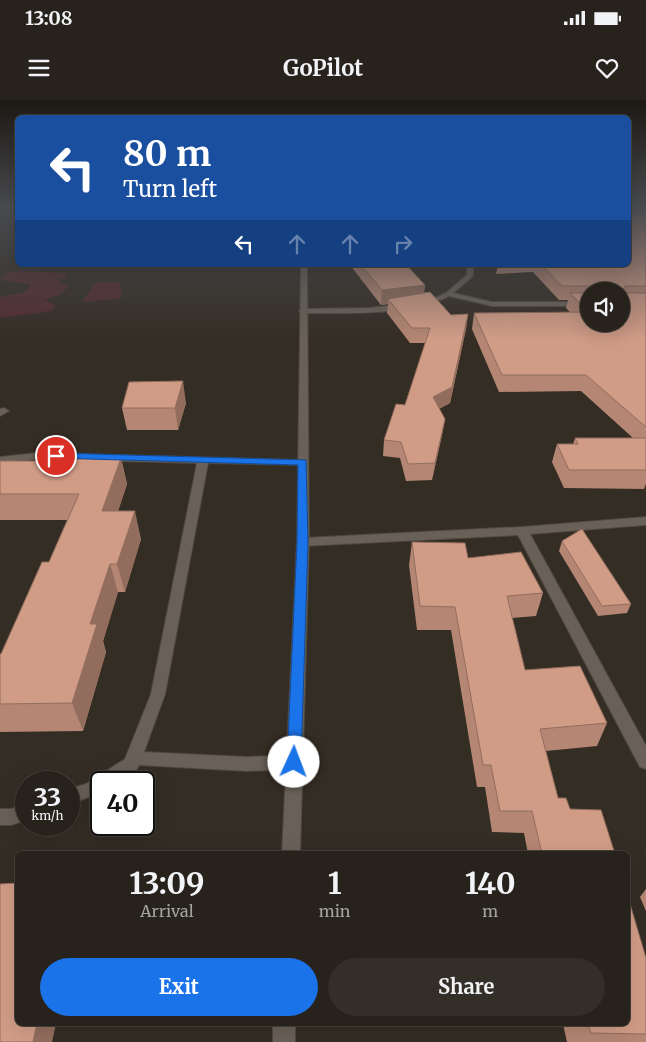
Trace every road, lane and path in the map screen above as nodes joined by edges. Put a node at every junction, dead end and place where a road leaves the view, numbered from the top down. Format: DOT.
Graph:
graph roads {
  1 [pos="304,267"];
  2 [pos="470,267"];
  3 [pos="448,294"];
  4 [pos="580,304"];
  5 [pos="303,311"];
  6 [pos="0,460"];
  7 [pos="203,460"];
  8 [pos="303,462"];
  9 [pos="646,521"];
  10 [pos="522,531"];
  11 [pos="303,542"];
  12 [pos="133,758"];
  13 [pos="294,762"];
  14 [pos="646,762"];
  15 [pos="120,771"];
  16 [pos="15,816"];
  17 [pos="0,817"];
  18 [pos="291,851"];
  19 [pos="284,1026"];
  20 [pos="284,1042"];
  1 -- 5 [label="street"];
  2 -- 3 [label="street"];
  3 -- 4 [label="street"];
  3 -- 5 [label="street"];
  5 -- 8 [label="street"];
  6 -- 7 [label="street"];
  7 -- 8 [label="street"];
  7 -- 12 [label="street"];
  8 -- 11 [label="street"];
  9 -- 10 [label="street"];
  10 -- 11 [label="street"];
  10 -- 14 [label="street"];
  11 -- 13 [label="street"];
  12 -- 13 [label="street"];
  12 -- 15 [label="street"];
  13 -- 18 [label="street"];
  16 -- 17 [label="street"];
  19 -- 20 [label="street"];
}
